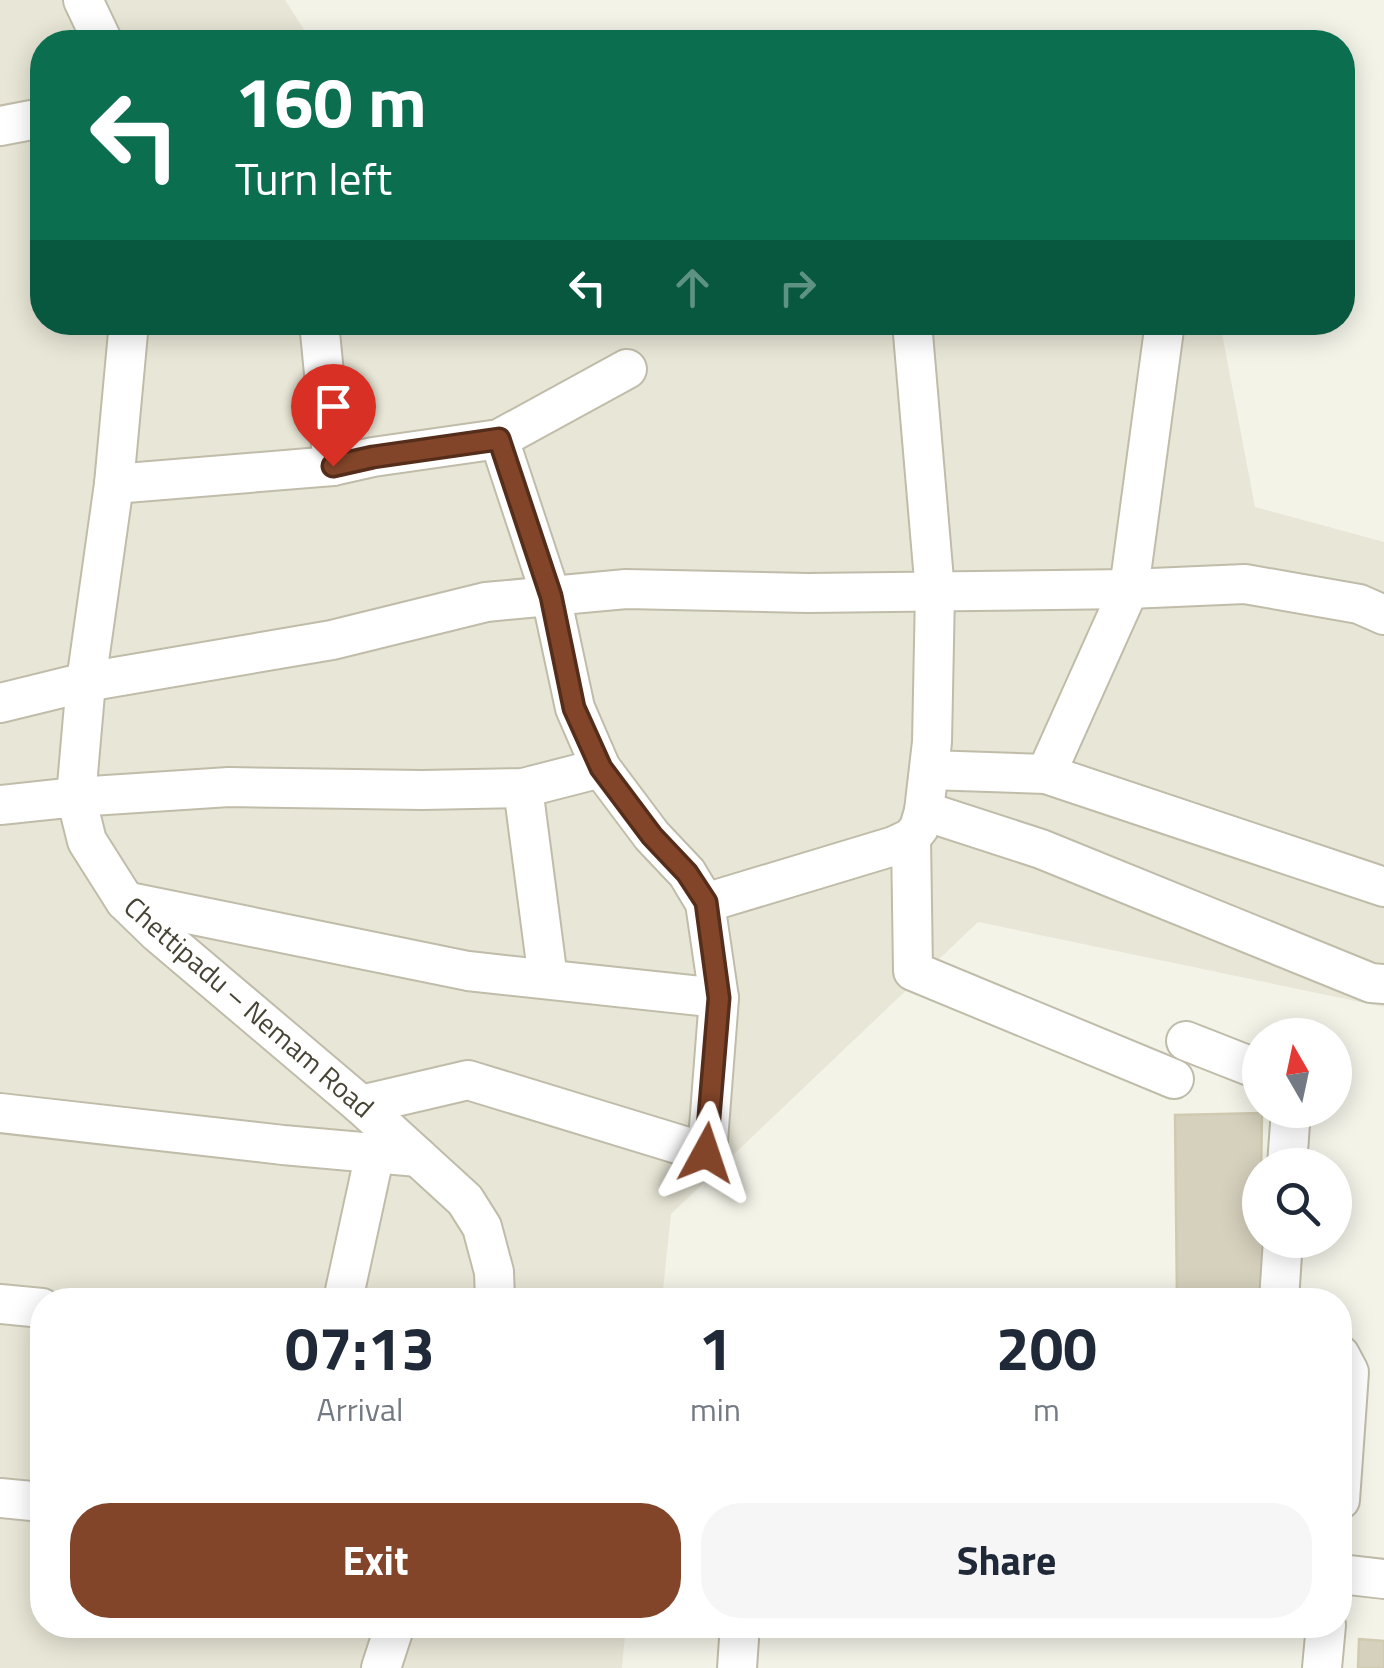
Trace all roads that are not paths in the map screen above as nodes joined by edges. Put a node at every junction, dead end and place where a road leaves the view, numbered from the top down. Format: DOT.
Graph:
graph roads {
  1 [pos="83,0"];
  2 [pos="98,30"];
  3 [pos="30,120"];
  4 [pos="0,126"];
  5 [pos="128,335"];
  6 [pos="319,335"];
  7 [pos="913,335"];
  8 [pos="1163,335"];
  9 [pos="627,369"];
  10 [pos="499,439"];
  11 [pos="333,466"];
  12 [pos="114,484"];
  13 [pos="1129,589"];
  14 [pos="935,592"];
  15 [pos="551,596"];
  16 [pos="1384,615"];
  17 [pos="86,682"];
  18 [pos="0,703"];
  19 [pos="601,768"];
  20 [pos="929,770"];
  21 [pos="1046,774"];
  22 [pos="523,788"];
  23 [pos="76,797"];
  24 [pos="0,805"];
  25 [pos="918,824"];
  26 [pos="1384,887"];
  27 [pos="125,901"];
  28 [pos="706,902"];
  29 [pos="548,979"];
  30 [pos="1384,984"];
  31 [pos="719,998"];
  32 [pos="1186,1041"];
  33 [pos="1242,1063"];
  34 [pos="1174,1079"];
  35 [pos="361,1105"];
  36 [pos="0,1113"];
  37 [pos="375,1153"];
  38 [pos="418,1157"];
  39 [pos="1282,1258"];
  40 [pos="346,1288"];
  41 [pos="495,1288"];
  42 [pos="1281,1288"];
  43 [pos="0,1304"];
  44 [pos="30,1307"];
  45 [pos="0,1498"];
  46 [pos="30,1501"];
  47 [pos="1352,1575"];
  48 [pos="1384,1579"];
  49 [pos="390,1638"];
  50 [pos="739,1638"];
  51 [pos="1325,1638"];
  52 [pos="380,1668"];
  53 [pos="737,1668"];
  54 [pos="1322,1668"];
  1 -- 2 [label="street"];
  3 -- 4 [label="street"];
  5 -- 12 [label="street, Chettipadu – Nemam Road"];
  6 -- 11 [label="street"];
  7 -- 14 [label="street"];
  8 -- 13 [label="street"];
  9 -- 10 [label="street"];
  10 -- 11 [label="street"];
  10 -- 15 [label="street"];
  11 -- 12 [label="street"];
  12 -- 17 [label="street, Chettipadu – Nemam Road"];
  13 -- 14 [label="street"];
  13 -- 16 [label="street"];
  13 -- 21 [label="street"];
  14 -- 15 [label="street"];
  14 -- 20 [label="street"];
  15 -- 17 [label="street"];
  15 -- 19 [label="street"];
  17 -- 18 [label="street"];
  17 -- 23 [label="street, Chettipadu – Nemam Road"];
  19 -- 22 [label="street"];
  19 -- 28 [label="street"];
  20 -- 21 [label="street"];
  20 -- 25 [label="street"];
  21 -- 26 [label="street"];
  22 -- 23 [label="street"];
  22 -- 29 [label="street"];
  23 -- 24 [label="street"];
  23 -- 27 [label="street, Chettipadu – Nemam Road"];
  25 -- 28 [label="street"];
  25 -- 30 [label="street"];
  25 -- 34 [label="street"];
  27 -- 29 [label="street"];
  27 -- 35 [label="street, Chettipadu – Nemam Road"];
  28 -- 31 [label="street"];
  29 -- 31 [label="street"];
  31 -- 35 [label="street"];
  32 -- 33 [label="street"];
  35 -- 38 [label="street, Chettipadu – Nemam Road"];
  36 -- 37 [label="street"];
  37 -- 38 [label="street"];
  37 -- 40 [label="street"];
  38 -- 41 [label="street, Chettipadu – Nemam Road"];
  39 -- 42 [label="street"];
  43 -- 44 [label="street"];
  45 -- 46 [label="street"];
  47 -- 48 [label="street"];
  49 -- 52 [label="street"];
  50 -- 53 [label="street"];
  51 -- 54 [label="street"];
}
